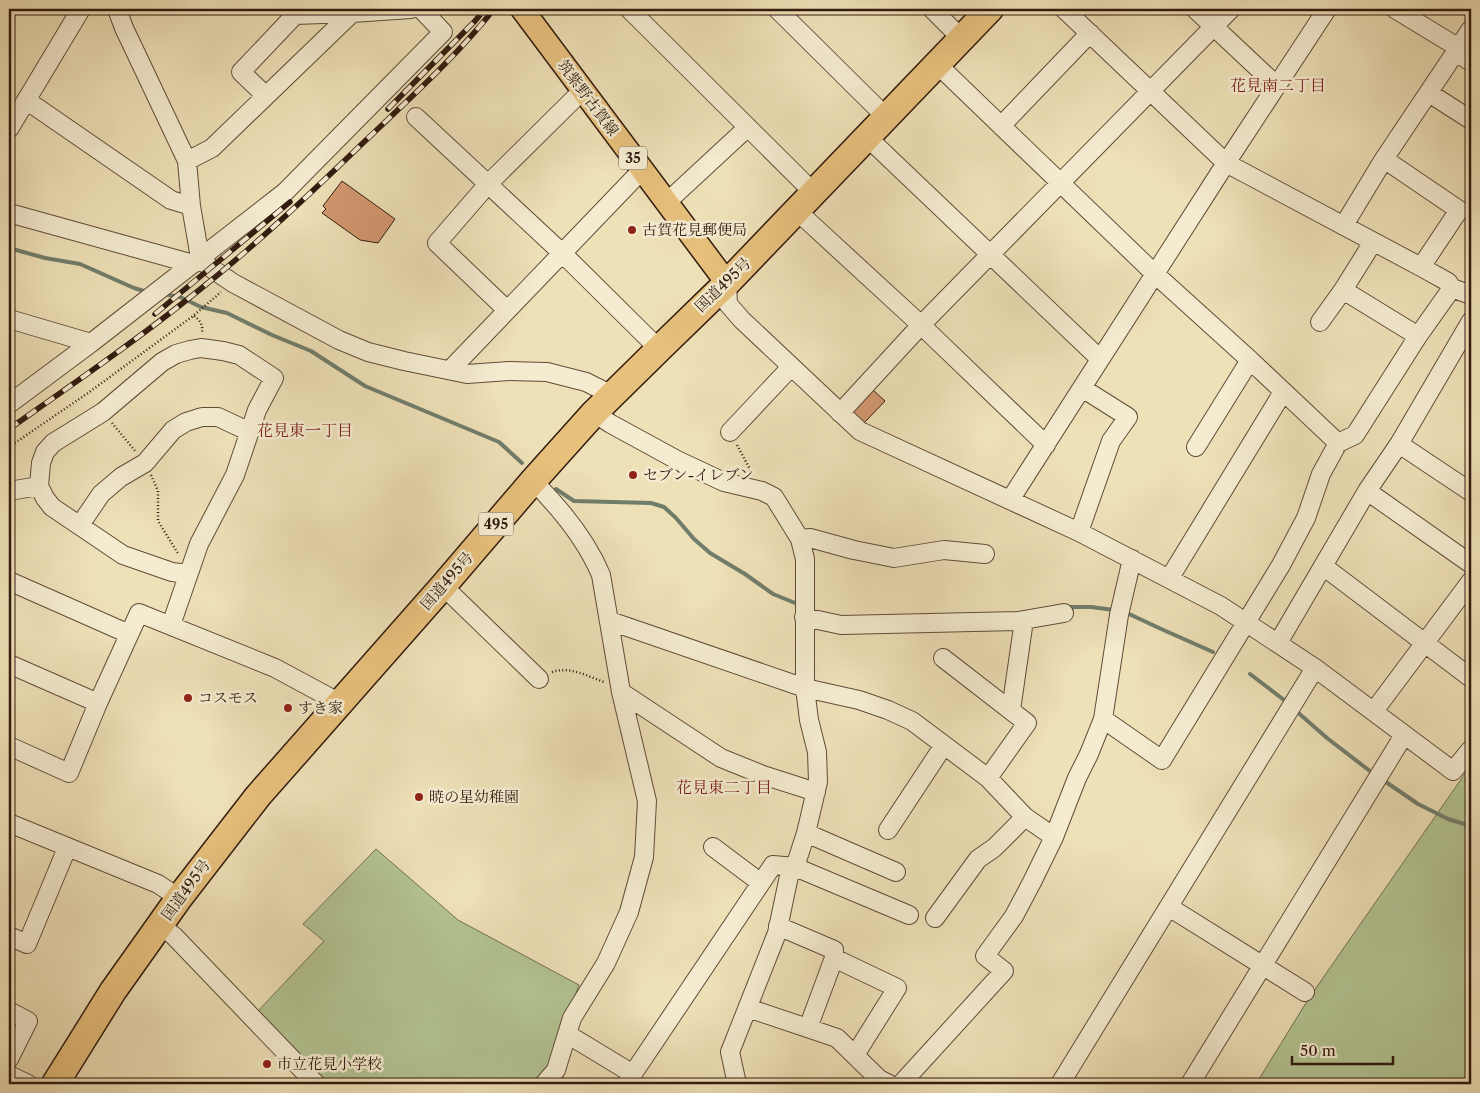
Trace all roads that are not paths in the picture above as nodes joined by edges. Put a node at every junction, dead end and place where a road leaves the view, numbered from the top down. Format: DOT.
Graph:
graph roads {
  1 [pos="81,9"];
  2 [pos="117,9"];
  3 [pos="411,9"];
  4 [pos="421,9"];
  5 [pos="522,9"];
  6 [pos="629,9"];
  7 [pos="777,9"];
  8 [pos="932,9"];
  9 [pos="990,9"];
  10 [pos="1064,9"];
  11 [pos="1195,9"];
  12 [pos="1231,9"];
  13 [pos="1327,9"];
  14 [pos="1400,10"];
  15 [pos="352,13"];
  16 [pos="1215,26"];
  17 [pos="1471,29"];
  18 [pos="1090,33"];
  19 [pos="962,39"];
  20 [pos="1458,50"];
  21 [pos="1471,62"];
  22 [pos="937,64"];
  23 [pos="1277,86"];
  24 [pos="583,90"];
  25 [pos="1150,91"];
  26 [pos="1429,93"];
  27 [pos="266,96"];
  28 [pos="26,100"];
  29 [pos="416,117"];
  30 [pos="886,117"];
  31 [pos="1471,120"];
  32 [pos="1001,126"];
  33 [pos="748,127"];
  34 [pos="9,129"];
  35 [pos="867,137"];
  36 [pos="1384,159"];
  37 [pos="187,161"];
  38 [pos="1226,163"];
  39 [pos="642,170"];
  40 [pos="1060,183"];
  41 [pos="488,184"];
  42 [pos="667,202"];
  43 [pos="806,202"];
  44 [pos="191,206"];
  45 [pos="9,213"];
  46 [pos="1344,225"];
  47 [pos="1373,242"];
  48 [pos="562,253"];
  49 [pos="990,254"];
  50 [pos="196,261"];
  51 [pos="1421,267"];
  52 [pos="1155,274"];
  53 [pos="727,283"];
  54 [pos="1452,288"];
  55 [pos="1343,290"];
  56 [pos="1471,295"];
  57 [pos="507,310"];
  58 [pos="9,319"];
  59 [pos="1471,321"];
  60 [pos="1320,322"];
  61 [pos="921,325"];
  62 [pos="1418,336"];
  63 [pos="90,343"];
  64 [pos="659,349"];
  65 [pos="1100,359"];
  66 [pos="1250,360"];
  67 [pos="791,367"];
  68 [pos="450,370"];
  69 [pos="1082,388"];
  70 [pos="1284,392"];
  71 [pos="612,395"];
  72 [pos="9,404"];
  73 [pos="594,413"];
  74 [pos="840,413"];
  75 [pos="250,432"];
  76 [pos="730,432"];
  77 [pos="1338,443"];
  78 [pos="1399,444"];
  79 [pos="1046,445"];
  80 [pos="1196,446"];
  81 [pos="533,481"];
  82 [pos="39,486"];
  83 [pos="9,491"];
  84 [pos="1367,491"];
  85 [pos="1471,492"];
  86 [pos="1010,500"];
  87 [pos="80,526"];
  88 [pos="1079,532"];
  89 [pos="800,539"];
  90 [pos="985,554"];
  91 [pos="1132,559"];
  92 [pos="1471,564"];
  93 [pos="1323,566"];
  94 [pos="188,574"];
  95 [pos="1169,579"];
  96 [pos="9,581"];
  97 [pos="1471,582"];
  98 [pos="443,586"];
  99 [pos="1064,613"];
  100 [pos="804,617"];
  101 [pos="1024,620"];
  102 [pos="610,621"];
  103 [pos="1246,622"];
  104 [pos="171,625"];
  105 [pos="129,634"];
  106 [pos="1278,643"];
  107 [pos="1425,644"];
  108 [pos="943,658"];
  109 [pos="9,664"];
  110 [pos="1315,668"];
  111 [pos="539,678"];
  112 [pos="1471,678"];
  113 [pos="805,688"];
  114 [pos="621,692"];
  115 [pos="98,703"];
  116 [pos="340,703"];
  117 [pos="1011,710"];
  118 [pos="1374,711"];
  119 [pos="1103,719"];
  120 [pos="1404,735"];
  121 [pos="944,745"];
  122 [pos="9,746"];
  123 [pos="1471,749"];
  124 [pos="988,778"];
  125 [pos="816,792"];
  126 [pos="1025,817"];
  127 [pos="9,823"];
  128 [pos="888,830"];
  129 [pos="806,833"];
  130 [pos="1054,837"];
  131 [pos="713,847"];
  132 [pos="67,848"];
  133 [pos="795,867"];
  134 [pos="896,872"];
  135 [pos="761,883"];
  136 [pos="179,898"];
  137 [pos="1169,907"];
  138 [pos="910,915"];
  139 [pos="935,918"];
  140 [pos="160,925"];
  141 [pos="778,926"];
  142 [pos="9,936"];
  143 [pos="834,958"];
  144 [pos="1263,966"];
  145 [pos="1305,992"];
  146 [pos="748,1008"];
  147 [pos="9,1011"];
  148 [pos="808,1028"];
  149 [pos="566,1034"];
  150 [pos="856,1055"];
  151 [pos="9,1059"];
  152 [pos="9,1075"];
  153 [pos="628,1081"];
  154 [pos="28,1084"];
  155 [pos="55,1084"];
  156 [pos="316,1084"];
  157 [pos="544,1084"];
  158 [pos="737,1084"];
  159 [pos="889,1084"];
  160 [pos="901,1084"];
  161 [pos="1060,1084"];
  162 [pos="1190,1084"];
  1 -- 28 [label="street"];
  2 -- 37 [label="street"];
  3 -- 15 [label="street"];
  4 -- 50 [label="street"];
  5 -- 24 [label="main road, 筑紫野古賀線 / 35"];
  6 -- 33 [label="street"];
  7 -- 30 [label="street"];
  8 -- 19 [label="street"];
  9 -- 19 [label="highway, 国道495号 / 495"];
  10 -- 18 [label="street"];
  11 -- 16 [label="street"];
  12 -- 16 [label="street"];
  13 -- 23 [label="street"];
  14 -- 20 [label="street"];
  15 -- 27 [label="street"];
  15 -- 27 [label="street"];
  16 -- 23 [label="street"];
  16 -- 25 [label="street"];
  17 -- 20 [label="street"];
  18 -- 25 [label="street"];
  18 -- 32 [label="street"];
  19 -- 22 [label="highway, 国道495号 / 495"];
  20 -- 21 [label="street"];
  20 -- 26 [label="street"];
  22 -- 30 [label="highway, 国道495号 / 495"];
  22 -- 32 [label="street"];
  23 -- 38 [label="street"];
  24 -- 39 [label="main road, 筑紫野古賀線 / 35"];
  24 -- 41 [label="street"];
  25 -- 38 [label="street"];
  25 -- 40 [label="street"];
  26 -- 31 [label="street"];
  26 -- 36 [label="street"];
  27 -- 37 [label="street"];
  28 -- 34 [label="street"];
  28 -- 44 [label="street"];
  29 -- 41 [label="street"];
  30 -- 35 [label="highway, 国道495号 / 495"];
  32 -- 40 [label="street"];
  33 -- 42 [label="street"];
  33 -- 43 [label="street"];
  35 -- 43 [label="highway, 国道495号 / 495"];
  35 -- 49 [label="street"];
  36 -- 46 [label="street"];
  36 -- 51 [label="street"];
  37 -- 44 [label="street"];
  38 -- 46 [label="street"];
  38 -- 52 [label="street"];
  39 -- 42 [label="main road, 筑紫野古賀線 / 35"];
  39 -- 48 [label="street"];
  40 -- 49 [label="street"];
  40 -- 52 [label="street"];
  41 -- 48 [label="street"];
  41 -- 57 [label="street"];
  42 -- 53 [label="main road, 筑紫野古賀線 / 35"];
  43 -- 53 [label="highway, 国道495号 / 495"];
  43 -- 61 [label="street"];
  44 -- 50 [label="street"];
  45 -- 50 [label="street"];
  46 -- 47 [label="street"];
  47 -- 51 [label="street"];
  47 -- 55 [label="street"];
  48 -- 57 [label="street"];
  48 -- 64 [label="street"];
  49 -- 61 [label="street"];
  49 -- 65 [label="street"];
  50 -- 63 [label="street"];
  50 -- 68 [label="street"];
  51 -- 54 [label="street"];
  52 -- 65 [label="street"];
  52 -- 66 [label="street"];
  53 -- 64 [label="highway, 国道495号 / 495"];
  53 -- 67 [label="street"];
  54 -- 56 [label="street"];
  54 -- 62 [label="street"];
  55 -- 60 [label="street"];
  55 -- 62 [label="street"];
  57 -- 68 [label="street"];
  58 -- 63 [label="street"];
  59 -- 78 [label="street"];
  61 -- 74 [label="street"];
  61 -- 79 [label="street"];
  62 -- 77 [label="street"];
  63 -- 72 [label="street"];
  64 -- 71 [label="highway, 国道495号 / 495"];
  65 -- 69 [label="street"];
  66 -- 70 [label="street"];
  66 -- 80 [label="street"];
  67 -- 74 [label="street"];
  67 -- 76 [label="street"];
  68 -- 71 [label="street"];
  69 -- 79 [label="street"];
  69 -- 88 [label="street"];
  70 -- 77 [label="street"];
  70 -- 95 [label="street"];
  71 -- 73 [label="highway, 国道495号 / 495"];
  73 -- 81 [label="highway, 国道495号 / 495"];
  73 -- 89 [label="street"];
  74 -- 86 [label="street"];
  75 -- 82 [label="street"];
  75 -- 87 [label="street"];
  75 -- 94 [label="street"];
  77 -- 103 [label="street"];
  78 -- 84 [label="street"];
  78 -- 85 [label="street"];
  79 -- 86 [label="street"];
  81 -- 98 [label="highway, 国道495号 / 495"];
  81 -- 102 [label="street"];
  82 -- 83 [label="street"];
  82 -- 87 [label="street"];
  84 -- 92 [label="street"];
  84 -- 93 [label="street"];
  86 -- 88 [label="street"];
  87 -- 94 [label="street"];
  88 -- 91 [label="street"];
  89 -- 90 [label="street"];
  89 -- 100 [label="street"];
  91 -- 95 [label="street"];
  91 -- 119 [label="street"];
  93 -- 106 [label="street"];
  93 -- 107 [label="street"];
  94 -- 104 [label="street"];
  95 -- 103 [label="street"];
  96 -- 105 [label="street"];
  97 -- 107 [label="street"];
  98 -- 111 [label="street"];
  98 -- 116 [label="highway, 国道495号 / 495"];
  99 -- 101 [label="street"];
  100 -- 101 [label="street"];
  100 -- 113 [label="street"];
  101 -- 117 [label="street"];
  102 -- 113 [label="street"];
  102 -- 114 [label="street"];
  103 -- 106 [label="street"];
  103 -- 119 [label="street"];
  104 -- 105 [label="street"];
  104 -- 116 [label="street"];
  105 -- 115 [label="street"];
  106 -- 110 [label="street"];
  107 -- 112 [label="street"];
  107 -- 118 [label="street"];
  108 -- 117 [label="street"];
  109 -- 115 [label="street"];
  110 -- 118 [label="street"];
  110 -- 137 [label="street"];
  113 -- 121 [label="street"];
  113 -- 125 [label="street"];
  114 -- 125 [label="street"];
  114 -- 149 [label="street"];
  115 -- 122 [label="street"];
  116 -- 136 [label="highway, 国道495号 / 495"];
  117 -- 124 [label="street"];
  118 -- 120 [label="street"];
  119 -- 130 [label="street"];
  120 -- 123 [label="street"];
  120 -- 144 [label="street"];
  121 -- 124 [label="street"];
  121 -- 128 [label="street"];
  124 -- 126 [label="street"];
  125 -- 129 [label="street"];
  126 -- 130 [label="street"];
  126 -- 139 [label="street"];
  127 -- 132 [label="street"];
  129 -- 133 [label="street"];
  129 -- 134 [label="street"];
  130 -- 160 [label="street"];
  131 -- 135 [label="street"];
  132 -- 136 [label="street"];
  132 -- 142 [label="street"];
  133 -- 135 [label="street"];
  133 -- 138 [label="street"];
  133 -- 141 [label="street"];
  135 -- 153 [label="street"];
  136 -- 140 [label="highway, 国道495号 / 495"];
  137 -- 144 [label="street"];
  137 -- 161 [label="street"];
  140 -- 155 [label="highway, 国道495号 / 495"];
  140 -- 156 [label="street"];
  141 -- 143 [label="street"];
  141 -- 146 [label="street"];
  143 -- 148 [label="street"];
  143 -- 150 [label="street"];
  144 -- 145 [label="street"];
  144 -- 162 [label="street"];
  146 -- 148 [label="street"];
  146 -- 158 [label="street"];
  147 -- 151 [label="street"];
  148 -- 150 [label="street"];
  149 -- 153 [label="street"];
  149 -- 157 [label="street"];
  150 -- 159 [label="street"];
  152 -- 154 [label="street"];
}
